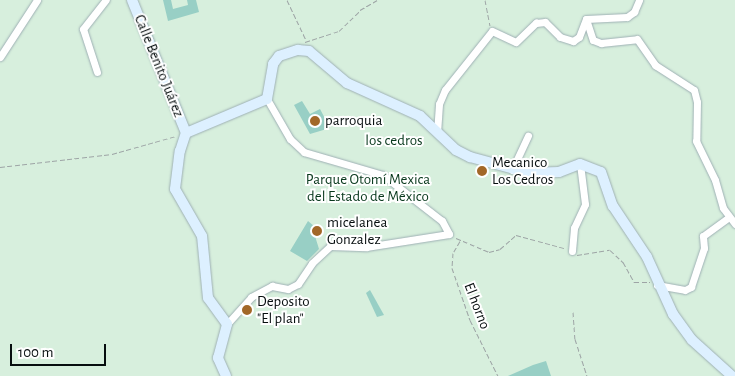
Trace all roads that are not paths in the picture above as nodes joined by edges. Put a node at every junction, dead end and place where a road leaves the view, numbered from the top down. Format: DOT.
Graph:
graph roads {
  1 [pos="37,0"];
  2 [pos="106,0"];
  3 [pos="132,0"];
  4 [pos="639,0"];
  5 [pos="586,20"];
  6 [pos="0,57"];
  7 [pos="97,72"];
  8 [pos="267,99"];
  9 [pos="186,132"];
  10 [pos="437,133"];
  11 [pos="528,136"];
  12 [pos="580,164"];
  13 [pos="512,170"];
  14 [pos="728,218"];
  15 [pos="735,224"];
  16 [pos="572,252"];
  17 [pos="657,283"];
  18 [pos="227,324"];
  19 [pos="226,376"];
  20 [pos="732,376"];
  1 -- 6 [label="street"];
  2 -- 7 [label="street"];
  3 -- 9 [label="main road, Calle Benito Juárez"];
  4 -- 5 [label="street"];
  5 -- 10 [label="street"];
  5 -- 14 [label="street"];
  8 -- 9 [label="main road"];
  8 -- 10 [label="main road"];
  8 -- 18 [label="street"];
  9 -- 18 [label="main road"];
  10 -- 13 [label="main road"];
  11 -- 13 [label="street"];
  12 -- 13 [label="main road"];
  12 -- 16 [label="street"];
  12 -- 17 [label="main road"];
  14 -- 15 [label="street"];
  14 -- 17 [label="street"];
  17 -- 20 [label="main road"];
  18 -- 19 [label="main road"];
}
